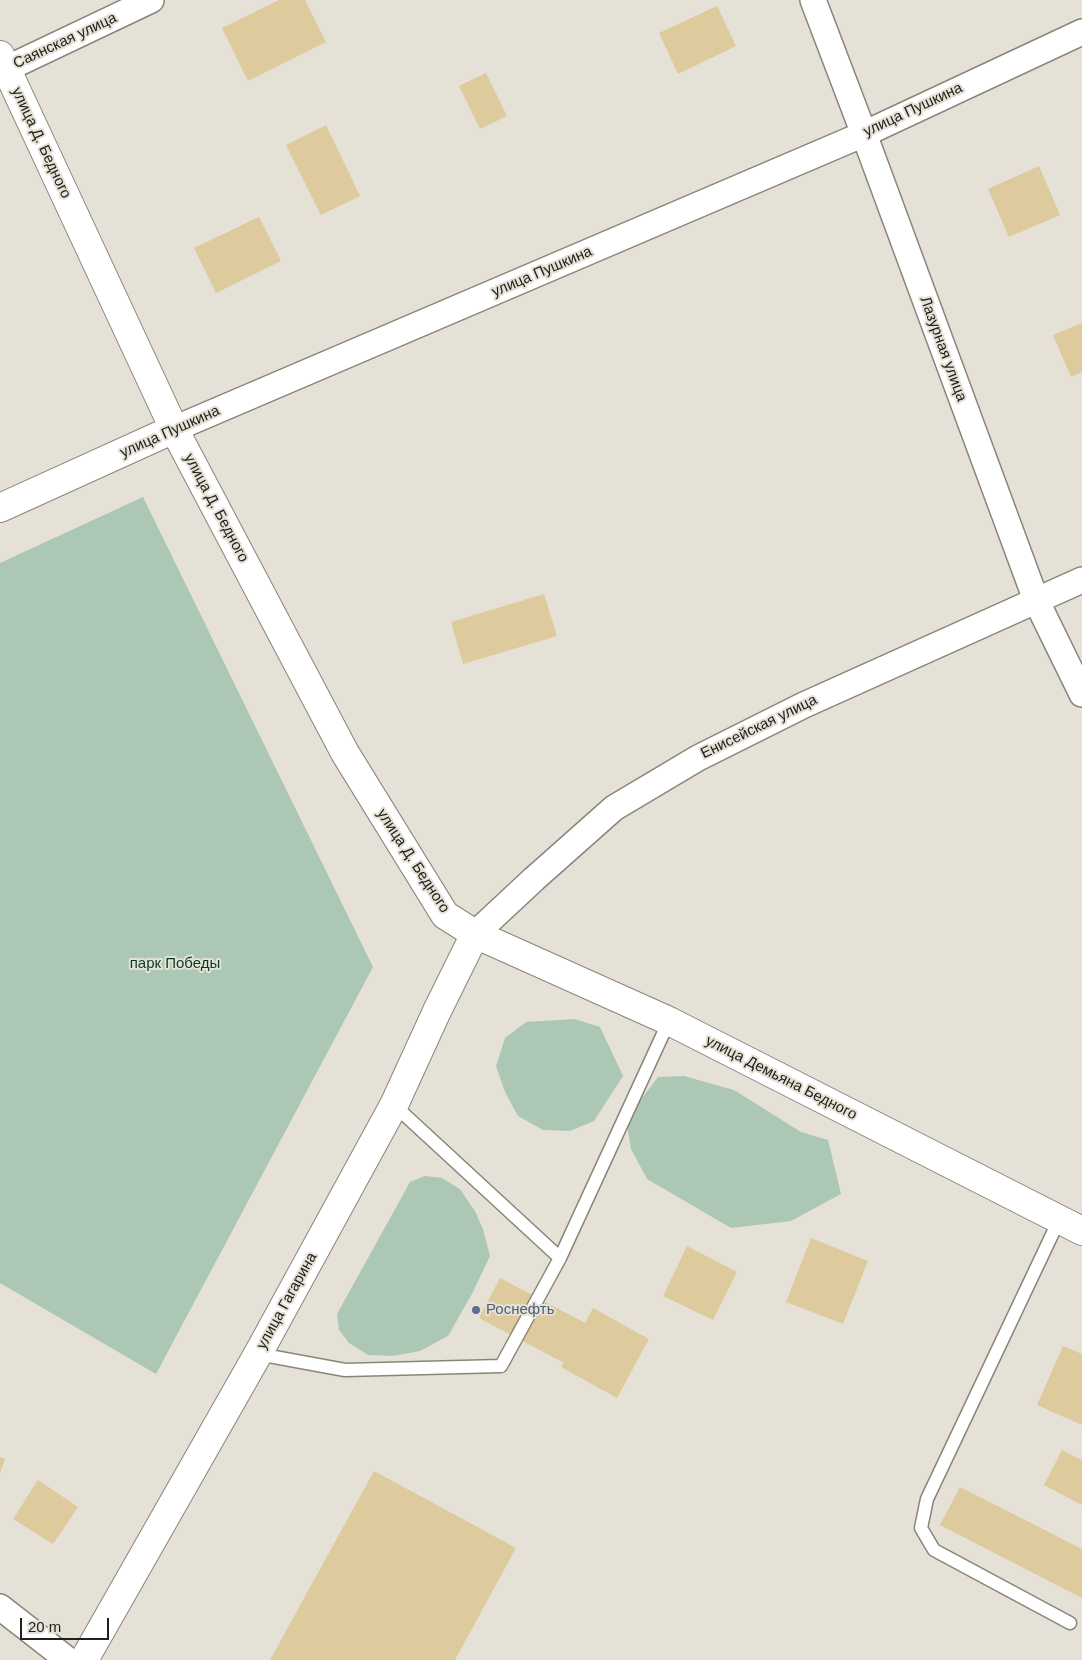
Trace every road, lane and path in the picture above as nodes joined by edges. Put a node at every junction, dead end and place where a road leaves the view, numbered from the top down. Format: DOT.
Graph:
graph roads {
  1 [pos="151,0"];
  2 [pos="813,0"];
  3 [pos="1082,32"];
  4 [pos="3,62"];
  5 [pos="864,134"];
  6 [pos="174,429"];
  7 [pos="0,508"];
  8 [pos="1082,580"];
  9 [pos="1036,600"];
  10 [pos="1082,694"];
  11 [pos="475,934"];
  12 [pos="669,1021"];
  13 [pos="394,1105"];
  14 [pos="1070,1226"];
  15 [pos="560,1258"];
  16 [pos="258,1354"];
  17 [pos="0,1608"];
  18 [pos="1070,1623"];
  19 [pos="68,1660"];
  20 [pos="84,1660"];
  1 -- 4 [label="street, Саянская улица"];
  2 -- 5 [label="street, Лазурная улица"];
  3 -- 5 [label="street, улица Пушкина"];
  4 -- 6 [label="street, улица Д. Бедного"];
  5 -- 6 [label="street, улица Пушкина"];
  5 -- 9 [label="street, Лазурная улица"];
  6 -- 7 [label="street, улица Пушкина"];
  6 -- 11 [label="street, улица Д. Бедного"];
  8 -- 9 [label="street, Енисейская улица"];
  9 -- 10 [label="street, Лазурная улица"];
  9 -- 11 [label="street, Енисейская улица"];
  11 -- 12 [label="street, улица Демьяна Бедного"];
  11 -- 13 [label="street, улица Гагарина"];
  12 -- 14 [label="street, улица Демьяна Бедного"];
  12 -- 15 [label="lane"];
  13 -- 15 [label="lane"];
  13 -- 16 [label="street, улица Гагарина"];
  14 -- 18 [label="lane"];
  15 -- 16 [label="lane"];
  16 -- 20 [label="street, улица Гагарина"];
  17 -- 19 [label="street"];
}
